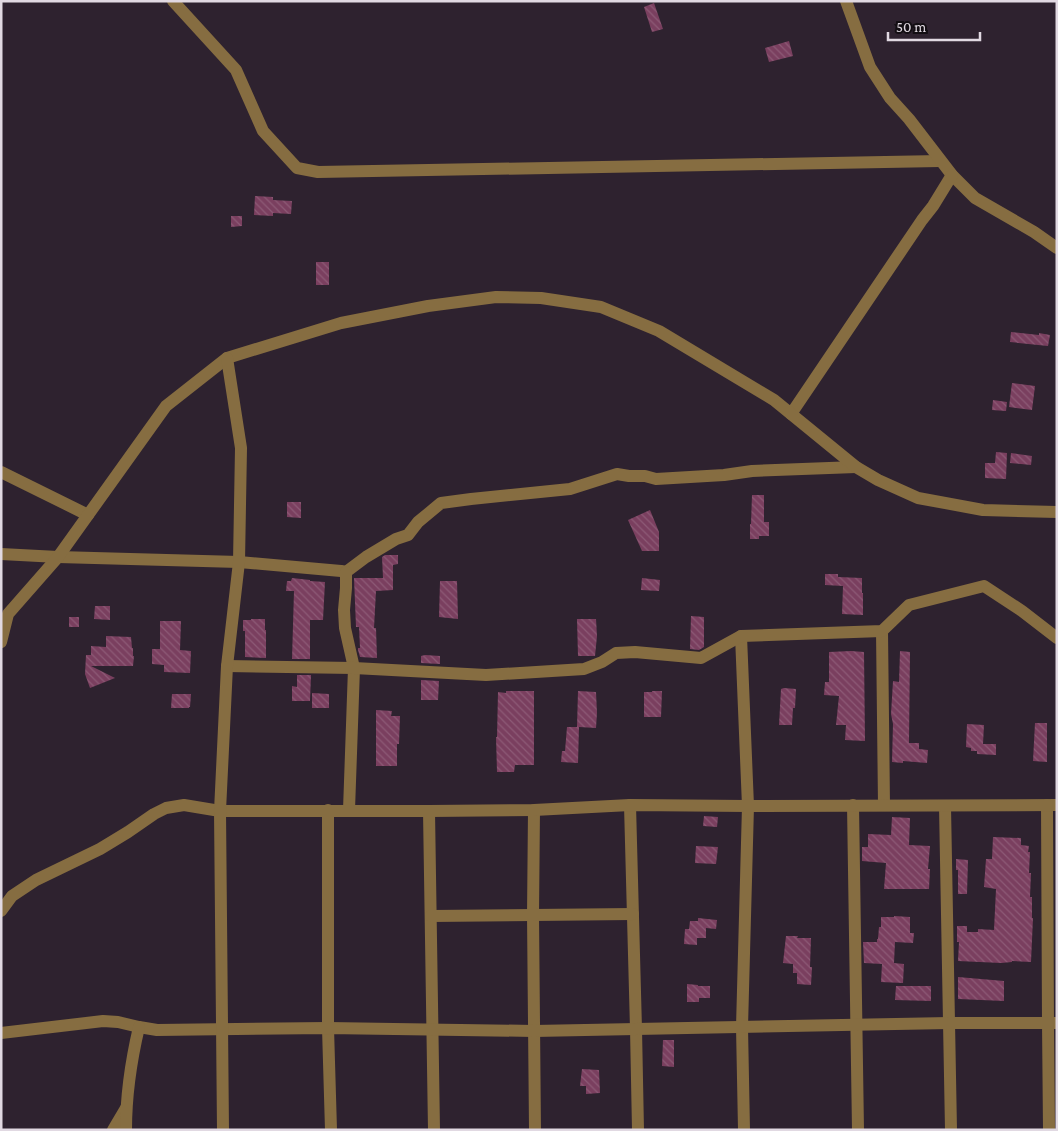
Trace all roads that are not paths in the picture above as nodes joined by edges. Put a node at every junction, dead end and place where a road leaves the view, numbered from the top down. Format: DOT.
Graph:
graph roads {
  1 [pos="173,1"];
  2 [pos="846,1"];
  3 [pos="940,160"];
  4 [pos="952,176"];
  5 [pos="1057,248"];
  6 [pos="227,358"];
  7 [pos="791,414"];
  8 [pos="856,467"];
  9 [pos="1,472"];
  10 [pos="1057,512"];
  11 [pos="88,515"];
  12 [pos="1,554"];
  13 [pos="58,557"];
  14 [pos="239,562"];
  15 [pos="346,572"];
  16 [pos="882,631"];
  17 [pos="741,636"];
  18 [pos="1057,638"];
  19 [pos="1,642"];
  20 [pos="227,666"];
  21 [pos="354,668"];
  22 [pos="630,805"];
  23 [pos="853,805"];
  24 [pos="1052,805"];
  25 [pos="748,806"];
  26 [pos="884,806"];
  27 [pos="945,806"];
  28 [pos="220,810"];
  29 [pos="328,810"];
  30 [pos="349,810"];
  31 [pos="534,810"];
  32 [pos="429,811"];
  33 [pos="1052,908"];
  34 [pos="1,911"];
  35 [pos="633,914"];
  36 [pos="533,915"];
  37 [pos="431,916"];
  38 [pos="1052,1023"];
  39 [pos="949,1024"];
  40 [pos="857,1025"];
  41 [pos="138,1027"];
  42 [pos="742,1027"];
  43 [pos="328,1028"];
  44 [pos="636,1029"];
  45 [pos="222,1030"];
  46 [pos="432,1030"];
  47 [pos="534,1031"];
  48 [pos="1,1033"];
  49 [pos="126,1108"];
  50 [pos="113,1130"];
  51 [pos="126,1130"];
  52 [pos="223,1130"];
  53 [pos="331,1130"];
  54 [pos="434,1130"];
  55 [pos="535,1130"];
  56 [pos="638,1130"];
  57 [pos="744,1130"];
  58 [pos="858,1130"];
  59 [pos="951,1130"];
  60 [pos="1049,1130"];
  1 -- 3 [label="street"];
  2 -- 3 [label="street"];
  3 -- 4 [label="street"];
  4 -- 5 [label="street"];
  4 -- 7 [label="street"];
  6 -- 7 [label="street"];
  6 -- 11 [label="street"];
  6 -- 14 [label="street"];
  7 -- 8 [label="street"];
  8 -- 10 [label="street"];
  8 -- 15 [label="street"];
  9 -- 11 [label="street"];
  11 -- 13 [label="street"];
  12 -- 13 [label="street"];
  13 -- 14 [label="street"];
  13 -- 19 [label="street"];
  14 -- 15 [label="street"];
  14 -- 20 [label="street"];
  15 -- 21 [label="street"];
  16 -- 17 [label="street"];
  16 -- 18 [label="street"];
  16 -- 26 [label="street"];
  17 -- 21 [label="street"];
  17 -- 25 [label="street"];
  20 -- 21 [label="street"];
  20 -- 28 [label="street"];
  21 -- 30 [label="street"];
  22 -- 25 [label="street"];
  22 -- 31 [label="street"];
  22 -- 35 [label="street"];
  23 -- 25 [label="street"];
  23 -- 26 [label="street"];
  23 -- 40 [label="street"];
  24 -- 27 [label="street"];
  24 -- 33 [label="street"];
  25 -- 42 [label="street"];
  26 -- 27 [label="street"];
  27 -- 39 [label="street"];
  28 -- 29 [label="street"];
  28 -- 34 [label="street"];
  28 -- 45 [label="street"];
  29 -- 30 [label="street"];
  29 -- 43 [label="street"];
  30 -- 32 [label="street"];
  31 -- 32 [label="street"];
  31 -- 36 [label="street"];
  32 -- 37 [label="street"];
  33 -- 38 [label="street"];
  35 -- 36 [label="street"];
  35 -- 44 [label="street"];
  36 -- 37 [label="street"];
  36 -- 47 [label="street"];
  37 -- 46 [label="street"];
  38 -- 39 [label="street"];
  38 -- 60 [label="street"];
  39 -- 40 [label="street"];
  39 -- 59 [label="street"];
  40 -- 42 [label="street"];
  40 -- 58 [label="street"];
  41 -- 45 [label="street"];
  41 -- 48 [label="street"];
  41 -- 49 [label="street"];
  42 -- 44 [label="street"];
  42 -- 57 [label="street"];
  43 -- 45 [label="street"];
  43 -- 46 [label="street"];
  43 -- 53 [label="street"];
  44 -- 47 [label="street"];
  44 -- 56 [label="street"];
  45 -- 52 [label="street"];
  46 -- 47 [label="street"];
  46 -- 54 [label="street"];
  47 -- 55 [label="street"];
  49 -- 50 [label="street"];
  49 -- 51 [label="street"];
}
